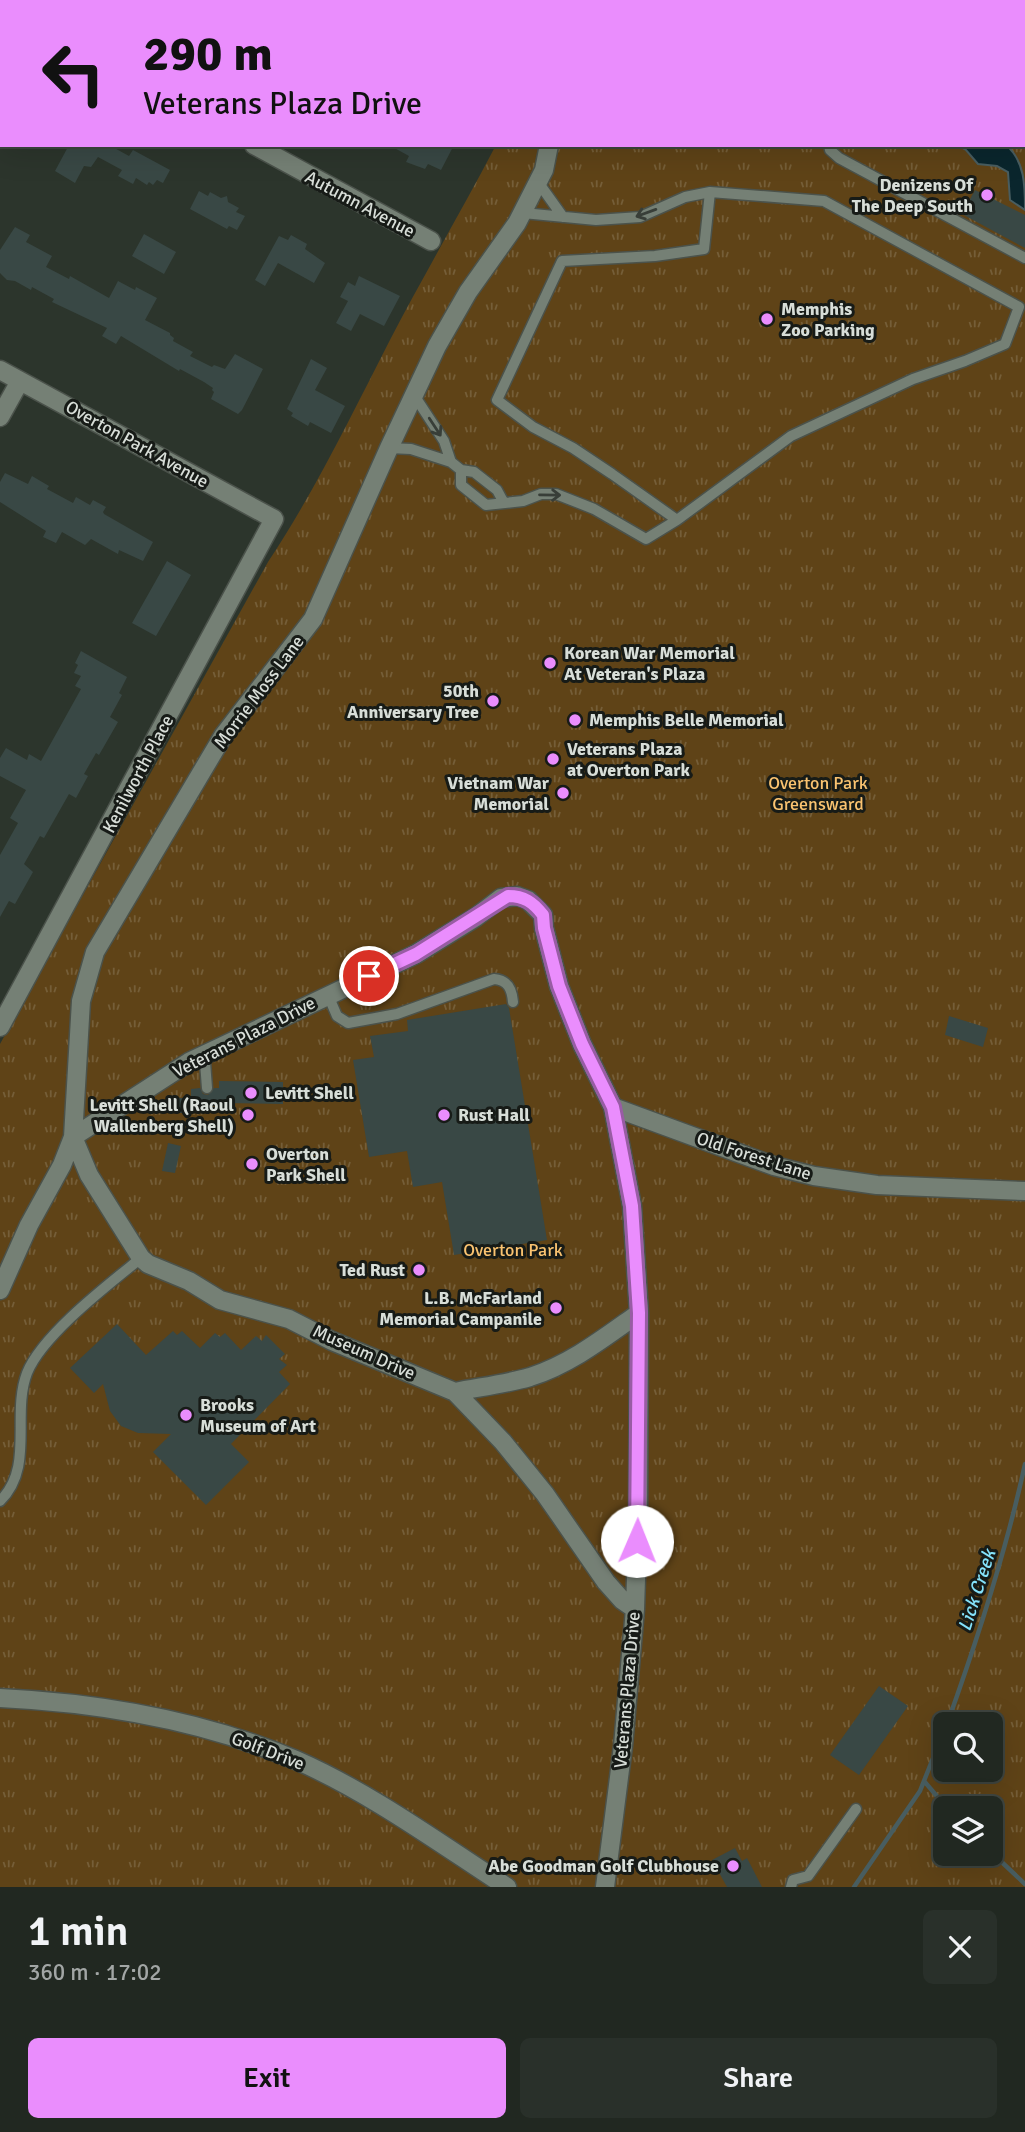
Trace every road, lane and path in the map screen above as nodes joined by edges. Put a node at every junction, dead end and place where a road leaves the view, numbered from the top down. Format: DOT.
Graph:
graph roads {
  1 [pos="258,147"];
  2 [pos="549,147"];
  3 [pos="829,147"];
  4 [pos="538,182"];
  5 [pos="710,192"];
  6 [pos="523,213"];
  7 [pos="563,217"];
  8 [pos="431,242"];
  9 [pos="1025,258"];
  10 [pos="1022,308"];
  11 [pos="0,370"];
  12 [pos="20,380"];
  13 [pos="413,394"];
  14 [pos="0,417"];
  15 [pos="389,448"];
  16 [pos="452,462"];
  17 [pos="461,470"];
  18 [pos="504,503"];
  19 [pos="274,519"];
  20 [pos="677,520"];
  21 [pos="328,995"];
  22 [pos="513,1002"];
  23 [pos="0,1027"];
  24 [pos="202,1055"];
  25 [pos="207,1088"];
  26 [pos="613,1107"];
  27 [pos="73,1137"];
  28 [pos="1025,1191"];
  29 [pos="141,1258"];
  30 [pos="0,1290"];
  31 [pos="639,1313"];
  32 [pos="455,1392"];
  33 [pos="0,1501"];
  34 [pos="635,1609"];
  35 [pos="0,1698"];
  36 [pos="856,1809"];
  37 [pos="507,1887"];
  38 [pos="605,1887"];
  39 [pos="791,1887"];
  1 -- 8 [label="street, Autumn Avenue"];
  2 -- 4 [label="street, Morrie Moss Lane"];
  3 -- 9 [label="lane"];
  4 -- 6 [label="street, Morrie Moss Lane"];
  4 -- 7 [label="lane"];
  5 -- 7 [label="lane, one-way"];
  5 -- 10 [label="lane"];
  5 -- 20 [label="lane"];
  6 -- 7 [label="lane"];
  6 -- 13 [label="street, Morrie Moss Lane"];
  10 -- 20 [label="lane"];
  11 -- 12 [label="street, Overton Park Avenue"];
  12 -- 14 [label="street"];
  12 -- 19 [label="street, Overton Park Avenue"];
  13 -- 15 [label="street, Morrie Moss Lane"];
  13 -- 16 [label="lane, one-way"];
  15 -- 16 [label="lane"];
  15 -- 27 [label="street, Morrie Moss Lane"];
  16 -- 17 [label="lane"];
  17 -- 18 [label="lane"];
  17 -- 18 [label="lane"];
  18 -- 20 [label="lane, one-way"];
  19 -- 23 [label="street, Kenilworth Place"];
  21 -- 22 [label="lane"];
  21 -- 24 [label="street, Veterans Plaza Drive"];
  21 -- 26 [label="street, Veterans Plaza Drive"];
  24 -- 25 [label="lane"];
  24 -- 27 [label="street, Veterans Plaza Drive"];
  26 -- 28 [label="street, Old Forest Lane"];
  26 -- 31 [label="street, Veterans Plaza Drive"];
  27 -- 29 [label="street"];
  27 -- 30 [label="street, Morrie Moss Lane"];
  29 -- 32 [label="street, Museum Drive"];
  29 -- 33 [label="lane"];
  31 -- 32 [label="street"];
  31 -- 34 [label="street, Veterans Plaza Drive"];
  32 -- 34 [label="street, Museum Drive"];
  34 -- 38 [label="street, Veterans Plaza Drive"];
  35 -- 37 [label="street, Golf Drive"];
  36 -- 39 [label="lane"];
}
